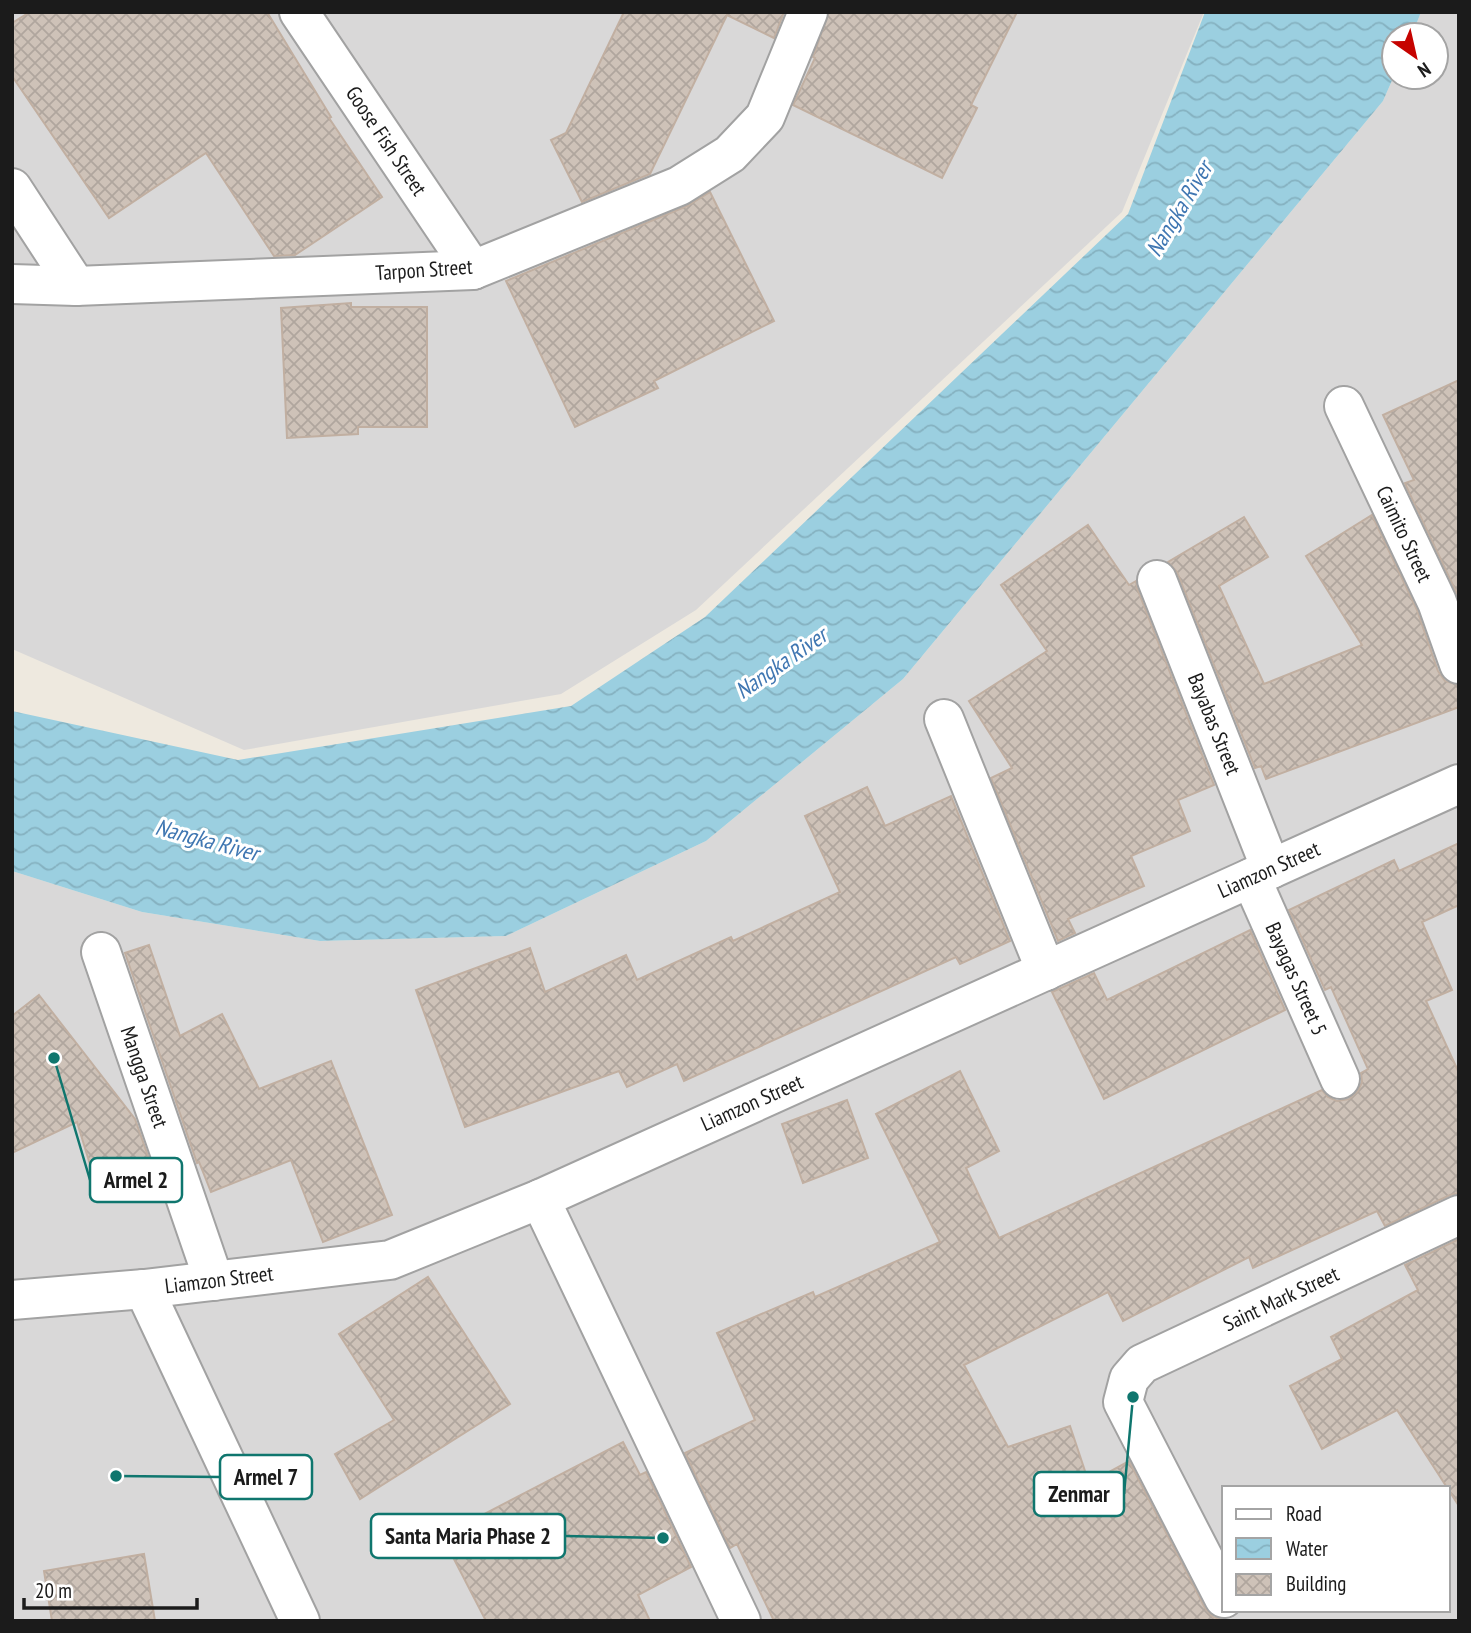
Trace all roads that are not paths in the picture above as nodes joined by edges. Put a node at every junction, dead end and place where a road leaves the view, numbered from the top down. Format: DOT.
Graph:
graph roads {
  1 [pos="299,12"];
  2 [pos="808,12"];
  3 [pos="12,187"];
  4 [pos="473,270"];
  5 [pos="12,284"];
  6 [pos="76,286"];
  7 [pos="1344,406"];
  8 [pos="1157,580"];
  9 [pos="1459,664"];
  10 [pos="944,719"];
  11 [pos="1459,784"];
  12 [pos="1261,874"];
  13 [pos="101,952"];
  14 [pos="1046,971"];
  15 [pos="1340,1079"];
  16 [pos="540,1199"];
  17 [pos="1459,1215"];
  18 [pos="214,1281"];
  19 [pos="144,1289"];
  20 [pos="12,1300"];
  21 [pos="1222,1594"];
  22 [pos="300,1621"];
  23 [pos="741,1621"];
  1 -- 4 [label="street, Goose Fish Street"];
  2 -- 4 [label="street, Tarpon Street"];
  3 -- 6 [label="street"];
  4 -- 6 [label="street, Tarpon Street"];
  5 -- 6 [label="street, Tarpon Street"];
  7 -- 9 [label="street, Caimito Street"];
  8 -- 12 [label="street, Bayabas Street"];
  10 -- 14 [label="street"];
  11 -- 12 [label="street, Liamzon Street"];
  12 -- 14 [label="street, Liamzon Street"];
  12 -- 15 [label="street, Bayagas Street 5"];
  13 -- 18 [label="street, Mangga Street"];
  14 -- 16 [label="street, Liamzon Street"];
  16 -- 18 [label="street, Liamzon Street"];
  16 -- 23 [label="street"];
  17 -- 21 [label="street, Saint Mark Street"];
  18 -- 19 [label="street, Liamzon Street"];
  19 -- 20 [label="street, Liamzon Street"];
  19 -- 22 [label="street"];
}
